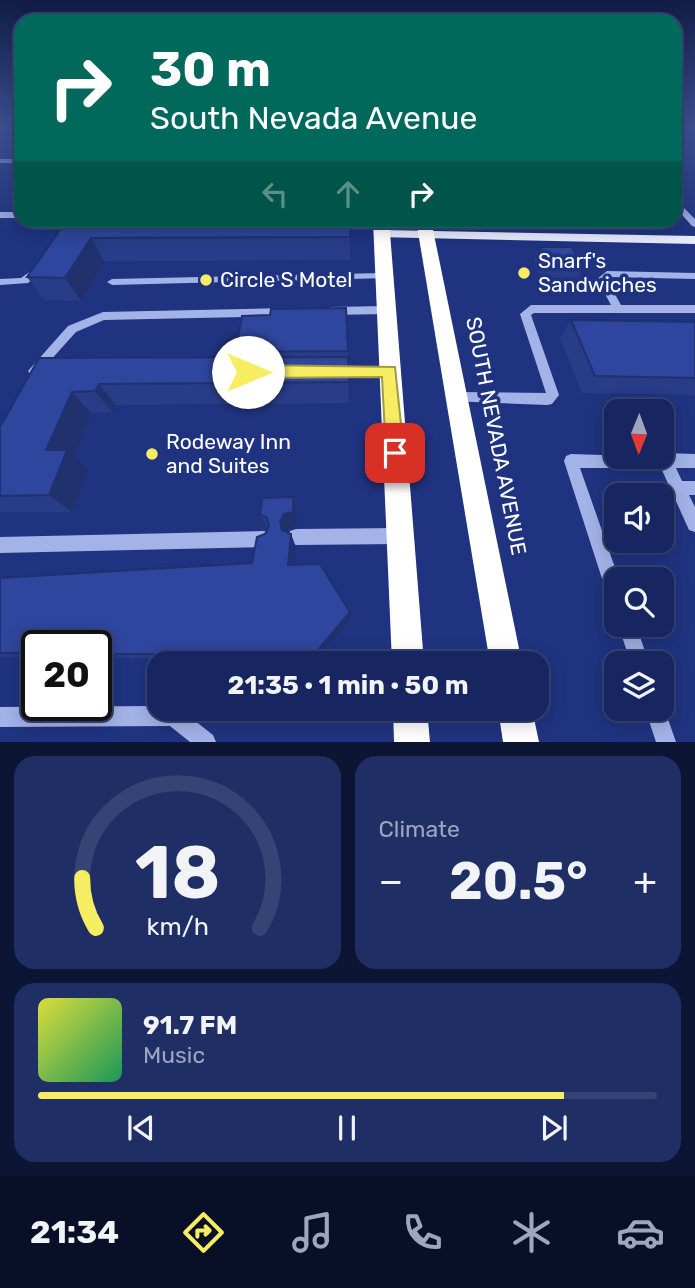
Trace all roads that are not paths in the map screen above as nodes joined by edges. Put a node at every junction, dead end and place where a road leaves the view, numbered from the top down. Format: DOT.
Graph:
graph roads {
  1 [pos="682,210"];
  2 [pos="695,224"];
  3 [pos="381,228"];
  4 [pos="425,228"];
  5 [pos="695,240"];
  6 [pos="43,262"];
  7 [pos="384,276"];
  8 [pos="695,276"];
  9 [pos="0,282"];
  10 [pos="112,282"];
  11 [pos="618,309"];
  12 [pos="695,309"];
  13 [pos="386,310"];
  14 [pos="301,312"];
  15 [pos="314,312"];
  16 [pos="315,371"];
  17 [pos="390,371"];
  18 [pos="35,377"];
  19 [pos="456,397"];
  20 [pos="674,460"];
  21 [pos="604,461"];
  22 [pos="695,461"];
  23 [pos="669,469"];
  24 [pos="678,488"];
  25 [pos="695,488"];
  26 [pos="695,524"];
  27 [pos="400,536"];
  28 [pos="296,537"];
  29 [pos="265,538"];
  30 [pos="0,545"];
  31 [pos="607,567"];
  32 [pos="407,651"];
  33 [pos="504,651"];
  34 [pos="0,717"];
  35 [pos="411,721"];
  36 [pos="517,721"];
  37 [pos="659,721"];
  38 [pos="206,742"];
  39 [pos="412,742"];
  40 [pos="521,742"];
  41 [pos="666,742"];
  1 -- 2 [label="lane"];
  3 -- 7 [label="highway"];
  4 -- 5 [label="main road"];
  4 -- 19 [label="highway, SOUTH NEVADA AVENUE"];
  6 -- 9 [label="lane"];
  7 -- 10 [label="lane"];
  7 -- 13 [label="highway"];
  8 -- 11 [label="lane"];
  11 -- 12 [label="lane"];
  11 -- 19 [label="lane"];
  13 -- 15 [label="lane"];
  13 -- 17 [label="highway"];
  14 -- 18 [label="lane"];
  16 -- 17 [label="lane"];
  17 -- 27 [label="highway"];
  19 -- 33 [label="highway, SOUTH NEVADA AVENUE"];
  20 -- 22 [label="lane"];
  21 -- 31 [label="lane"];
  23 -- 24 [label="lane"];
  24 -- 25 [label="lane"];
  24 -- 26 [label="lane"];
  27 -- 28 [label="lane"];
  27 -- 32 [label="highway"];
  29 -- 30 [label="lane"];
  34 -- 38 [label="lane"];
  35 -- 39 [label="highway"];
  36 -- 40 [label="highway"];
  37 -- 41 [label="lane"];
}
